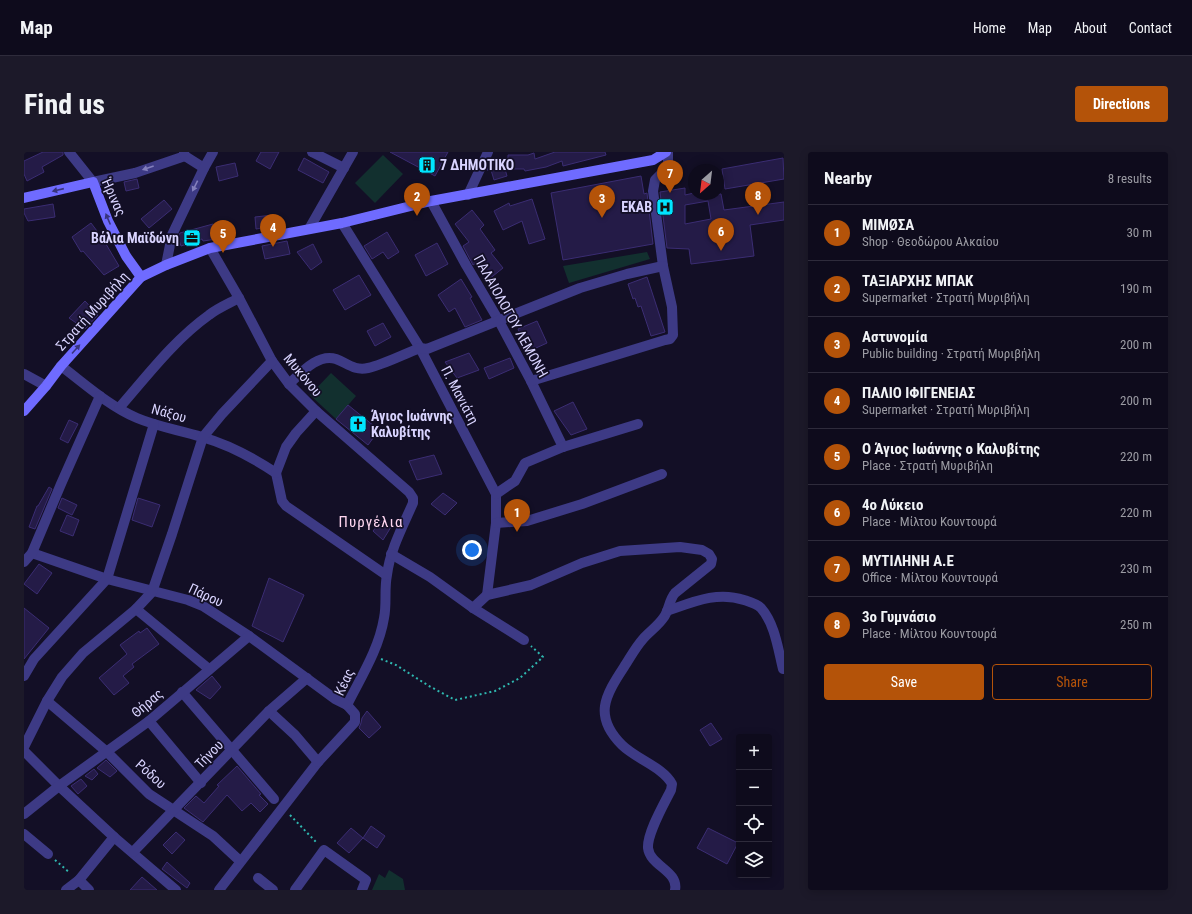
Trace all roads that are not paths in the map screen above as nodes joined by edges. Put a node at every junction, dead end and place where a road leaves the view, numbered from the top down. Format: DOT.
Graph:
graph roads {
  1 [pos="69,152"];
  2 [pos="213,152"];
  3 [pos="312,152"];
  4 [pos="353,152"];
  5 [pos="488,152"];
  6 [pos="667,152"];
  7 [pos="184,154"];
  8 [pos="204,168"];
  9 [pos="344,168"];
  10 [pos="93,182"];
  11 [pos="468,194"];
  12 [pos="24,198"];
  13 [pos="431,201"];
  14 [pos="342,223"];
  15 [pos="309,228"];
  16 [pos="210,248"];
  17 [pos="166,265"];
  18 [pos="663,266"];
  19 [pos="141,277"];
  20 [pos="239,298"];
  21 [pos="499,321"];
  22 [pos="420,348"];
  23 [pos="272,361"];
  24 [pos="61,366"];
  25 [pos="24,374"];
  26 [pos="532,380"];
  27 [pos="289,384"];
  28 [pos="46,386"];
  29 [pos="100,396"];
  30 [pos="119,408"];
  31 [pos="24,411"];
  32 [pos="316,411"];
  33 [pos="154,424"];
  34 [pos="638,424"];
  35 [pos="203,437"];
  36 [pos="563,447"];
  37 [pos="276,473"];
  38 [pos="662,474"];
  39 [pos="409,492"];
  40 [pos="496,494"];
  41 [pos="496,524"];
  42 [pos="32,553"];
  43 [pos="391,554"];
  44 [pos="24,562"];
  45 [pos="386,575"];
  46 [pos="107,579"];
  47 [pos="152,592"];
  48 [pos="487,595"];
  49 [pos="474,608"];
  50 [pos="136,609"];
  51 [pos="667,610"];
  52 [pos="249,636"];
  53 [pos="524,640"];
  54 [pos="210,669"];
  55 [pos="783,669"];
  56 [pos="24,676"];
  57 [pos="307,678"];
  58 [pos="182,692"];
  59 [pos="47,701"];
  60 [pos="347,705"];
  61 [pos="269,711"];
  62 [pos="148,721"];
  63 [pos="24,747"];
  64 [pos="232,750"];
  65 [pos="24,751"];
  66 [pos="106,752"];
  67 [pos="318,762"];
  68 [pos="201,782"];
  69 [pos="59,786"];
  70 [pos="274,799"];
  71 [pos="174,810"];
  72 [pos="24,814"];
  73 [pos="24,834"];
  74 [pos="114,837"];
  75 [pos="133,852"];
  76 [pos="48,854"];
  77 [pos="240,861"];
  78 [pos="258,878"];
  79 [pos="79,880"];
  80 [pos="66,890"];
  81 [pos="89,890"];
  82 [pos="176,890"];
  83 [pos="219,890"];
  84 [pos="273,890"];
  85 [pos="295,890"];
  86 [pos="362,890"];
  87 [pos="675,890"];
  1 -- 10 [label="street, Ήρινας"];
  2 -- 8 [label="street"];
  3 -- 9 [label="street"];
  4 -- 9 [label="street"];
  5 -- 11 [label="street"];
  6 -- 11 [label="main road, Στρατή Μυριβήλη"];
  6 -- 18 [label="street"];
  7 -- 8 [label="street"];
  7 -- 10 [label="street, one-way"];
  8 -- 17 [label="street, one-way"];
  9 -- 15 [label="street"];
  10 -- 12 [label="main road, one-way"];
  19 -- 10 [label="main road, Ήρινας, one-way"];
  11 -- 13 [label="main road, Στρατή Μυριβήλη"];
  13 -- 14 [label="main road, Στρατή Μυριβήλη"];
  13 -- 21 [label="street, ΠΑΛΑΙΟΛΟΓΟΥ ΛΕΜΟΝΗ"];
  14 -- 15 [label="main road, Στρατή Μυριβήλη"];
  14 -- 22 [label="street, Π. Μανιάτη"];
  15 -- 16 [label="main road, Στρατή Μυριβήλη"];
  16 -- 17 [label="main road, Στρατή Μυριβήλη"];
  16 -- 20 [label="street, Μυκόνου"];
  17 -- 19 [label="main road, Στρατή Μυριβήλη"];
  18 -- 21 [label="street"];
  18 -- 26 [label="street"];
  24 -- 19 [label="main road, Στρατή Μυριβήλη, one-way"];
  20 -- 23 [label="street, Μυκόνου"];
  20 -- 30 [label="street"];
  21 -- 22 [label="street"];
  21 -- 26 [label="street, ΠΑΛΑΙΟΛΟΓΟΥ ΛΕΜΟΝΗ"];
  22 -- 27 [label="street"];
  22 -- 40 [label="street, Π. Μανιάτη"];
  23 -- 27 [label="street, Μυκόνου"];
  23 -- 35 [label="street"];
  24 -- 28 [label="main road, Στρατή Μυριβήλη"];
  24 -- 29 [label="street, Νάξου"];
  25 -- 28 [label="street"];
  26 -- 36 [label="street, ΠΑΛΑΙΟΛΟΓΟΥ ΛΕΜΟΝΗ"];
  27 -- 32 [label="street, Μυκόνου"];
  28 -- 31 [label="main road, Στρατή Μυριβήλη"];
  29 -- 30 [label="street, Νάξου"];
  29 -- 42 [label="street"];
  30 -- 33 [label="street, Νάξου"];
  32 -- 37 [label="street"];
  32 -- 39 [label="street, Μυκόνου"];
  33 -- 35 [label="street, Νάξου"];
  33 -- 46 [label="street"];
  34 -- 36 [label="street"];
  35 -- 37 [label="street, Νάξου"];
  35 -- 47 [label="street"];
  36 -- 40 [label="street"];
  37 -- 45 [label="street"];
  38 -- 41 [label="street"];
  39 -- 43 [label="street, Κέας"];
  40 -- 41 [label="street, Π. Μανιάτη"];
  41 -- 48 [label="street, Π. Μανιάτη"];
  42 -- 44 [label="street"];
  42 -- 46 [label="street, Πάρου"];
  43 -- 45 [label="street, Κέας"];
  43 -- 49 [label="street"];
  45 -- 60 [label="street, Κέας"];
  46 -- 47 [label="street, Πάρου"];
  46 -- 56 [label="street"];
  47 -- 50 [label="street"];
  47 -- 52 [label="street, Πάρου"];
  48 -- 49 [label="street"];
  48 -- 51 [label="street"];
  49 -- 53 [label="street"];
  50 -- 54 [label="street"];
  50 -- 59 [label="street"];
  51 -- 55 [label="street"];
  51 -- 87 [label="street"];
  52 -- 54 [label="street, Θήρας"];
  52 -- 57 [label="street, Πάρου"];
  54 -- 58 [label="street, Θήρας"];
  57 -- 60 [label="street, Πάρου"];
  57 -- 61 [label="street, Τήνου"];
  58 -- 62 [label="street, Θήρας"];
  58 -- 64 [label="street"];
  59 -- 63 [label="street"];
  59 -- 66 [label="street, Ρόδου"];
  60 -- 67 [label="street, Κέας"];
  61 -- 64 [label="street, Τήνου"];
  61 -- 67 [label="street"];
  62 -- 66 [label="street, Θήρας"];
  62 -- 68 [label="street"];
  64 -- 68 [label="street, Τήνου"];
  64 -- 70 [label="street"];
  65 -- 69 [label="street"];
  66 -- 69 [label="street, Θήρας"];
  66 -- 71 [label="street, Ρόδου"];
  67 -- 77 [label="street, Κέας"];
  68 -- 71 [label="street, Τήνου"];
  69 -- 72 [label="street, Θήρας"];
  69 -- 74 [label="street"];
  71 -- 75 [label="street, Τήνου"];
  71 -- 77 [label="street, Ρόδου"];
  73 -- 76 [label="street"];
  74 -- 75 [label="street"];
  74 -- 79 [label="street"];
  75 -- 82 [label="street"];
  77 -- 83 [label="street, Κέας"];
  78 -- 84 [label="street"];
  79 -- 80 [label="street"];
  79 -- 81 [label="street"];
  85 -- 86 [label="street"];
}
